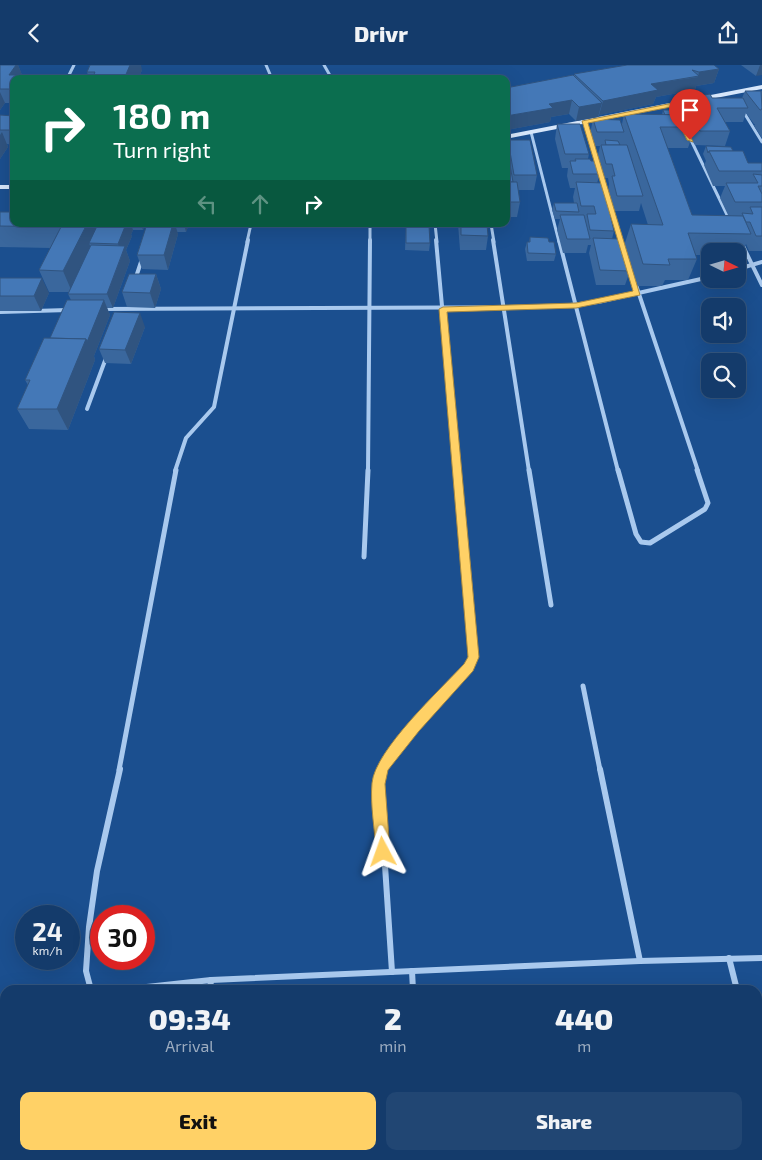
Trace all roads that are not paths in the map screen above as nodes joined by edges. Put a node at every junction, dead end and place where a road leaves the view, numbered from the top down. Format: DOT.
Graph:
graph roads {
  1 [pos="762,87"];
  2 [pos="733,93"];
  3 [pos="738,101"];
  4 [pos="673,105"];
  5 [pos="742,109"];
  6 [pos="585,121"];
  7 [pos="682,122"];
  8 [pos="531,131"];
  9 [pos="686,131"];
  10 [pos="510,136"];
  11 [pos="762,142"];
  12 [pos="250,227"];
  13 [pos="370,227"];
  14 [pos="435,227"];
  15 [pos="491,227"];
  16 [pos="734,229"];
  17 [pos="739,238"];
  18 [pos="143,258"];
  19 [pos="762,262"];
  20 [pos="752,265"];
  21 [pos="746,267"];
  22 [pos="701,279"];
  23 [pos="134,283"];
  24 [pos="762,285"];
  25 [pos="637,293"];
  26 [pos="127,300"];
  27 [pos="576,305"];
  28 [pos="503,308"];
  29 [pos="96,309"];
  30 [pos="124,309"];
  31 [pos="232,309"];
  32 [pos="371,309"];
  33 [pos="443,309"];
  34 [pos="76,310"];
  35 [pos="0,312"];
  36 [pos="121,318"];
  37 [pos="107,354"];
  38 [pos="87,409"];
  39 [pos="364,557"];
  40 [pos="551,605"];
  41 [pos="583,686"];
  42 [pos="729,958"];
  43 [pos="762,958"];
  44 [pos="640,961"];
  45 [pos="412,971"];
  46 [pos="392,972"];
  47 [pos="210,980"];
  48 [pos="89,985"];
  49 [pos="164,985"];
  50 [pos="210,985"];
  51 [pos="413,985"];
  52 [pos="736,985"];
  1 -- 2 [label="main road"];
  2 -- 3 [label="street"];
  2 -- 4 [label="main road"];
  4 -- 6 [label="main road"];
  4 -- 7 [label="street"];
  5 -- 11 [label="street"];
  6 -- 8 [label="main road"];
  6 -- 25 [label="street"];
  8 -- 10 [label="main road"];
  8 -- 27 [label="street"];
  9 -- 16 [label="street"];
  12 -- 31 [label="street"];
  13 -- 32 [label="street"];
  14 -- 33 [label="street"];
  15 -- 28 [label="street"];
  17 -- 20 [label="street"];
  18 -- 23 [label="street"];
  19 -- 20 [label="street"];
  20 -- 21 [label="street"];
  20 -- 24 [label="street"];
  22 -- 25 [label="street"];
  25 -- 27 [label="street"];
  25 -- 27 [label="street"];
  26 -- 30 [label="street"];
  27 -- 28 [label="street"];
  28 -- 33 [label="street"];
  28 -- 40 [label="street"];
  29 -- 30 [label="street"];
  30 -- 31 [label="street"];
  30 -- 36 [label="street"];
  31 -- 32 [label="street"];
  31 -- 48 [label="street"];
  32 -- 33 [label="street"];
  32 -- 39 [label="street"];
  33 -- 46 [label="street"];
  34 -- 35 [label="street"];
  37 -- 38 [label="street"];
  41 -- 44 [label="street"];
  42 -- 43 [label="street"];
  42 -- 44 [label="street"];
  42 -- 52 [label="street"];
  44 -- 45 [label="street"];
  45 -- 46 [label="street"];
  45 -- 51 [label="street"];
  46 -- 47 [label="street"];
  47 -- 49 [label="street"];
  47 -- 50 [label="street"];
}
